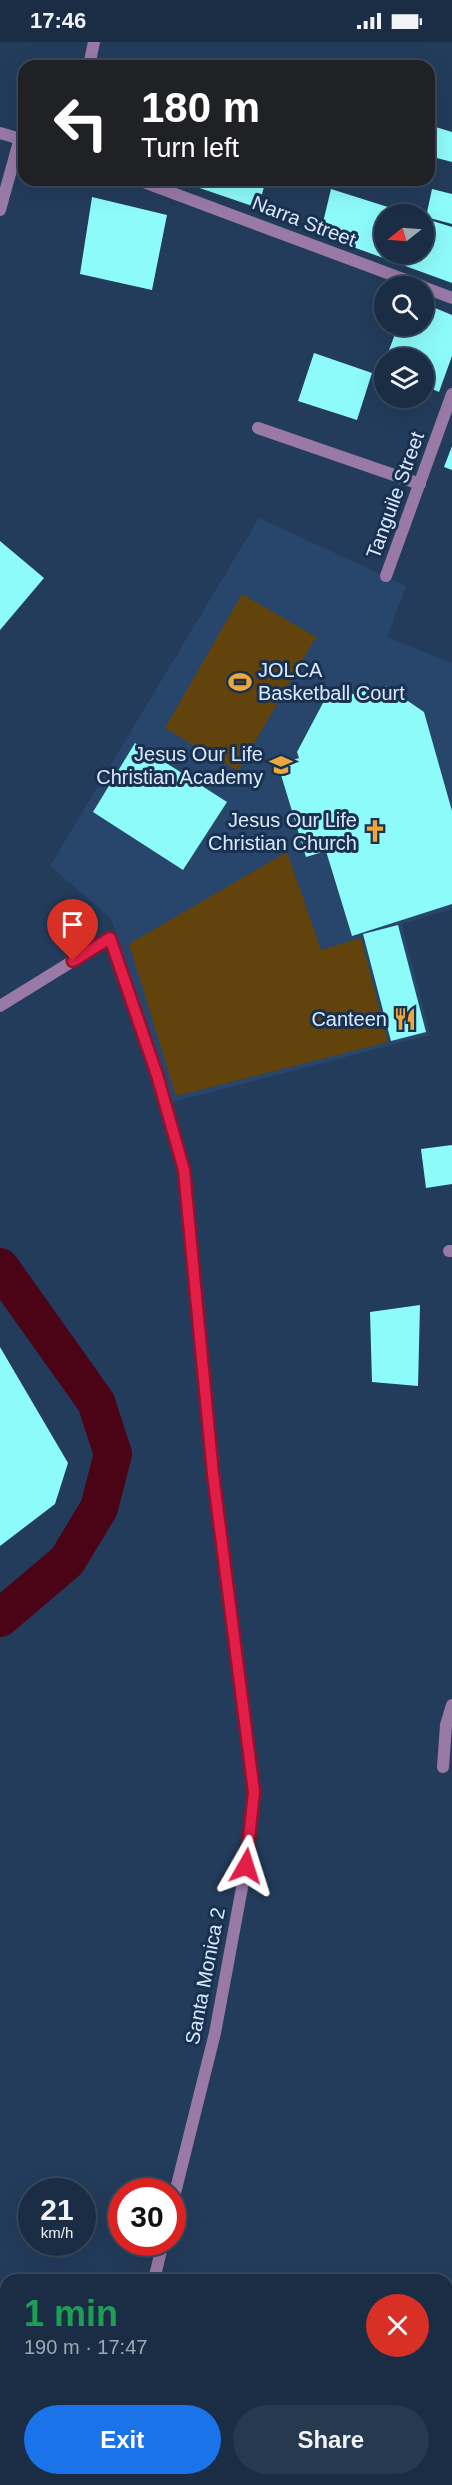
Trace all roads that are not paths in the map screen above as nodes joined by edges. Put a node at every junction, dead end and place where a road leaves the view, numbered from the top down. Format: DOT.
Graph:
graph roads {
  1 [pos="94,42"];
  2 [pos="90,60"];
  3 [pos="0,133"];
  4 [pos="18,138"];
  5 [pos="18,152"];
  6 [pos="154,186"];
  7 [pos="0,210"];
  8 [pos="394,276"];
  9 [pos="434,291"];
  10 [pos="452,298"];
  11 [pos="451,398"];
  12 [pos="258,428"];
  13 [pos="420,484"];
  14 [pos="386,576"];
  15 [pos="0,1006"];
  16 [pos="452,1705"];
  17 [pos="442,1767"];
  18 [pos="179,2178"];
  19 [pos="160,2256"];
  20 [pos="155,2274"];
  1 -- 2 [label="street"];
  3 -- 4 [label="street"];
  5 -- 7 [label="street"];
  6 -- 8 [label="street, Narra Street"];
  9 -- 10 [label="street, Narra Street"];
  11 -- 13 [label="street, Tanguile Street"];
  12 -- 13 [label="street"];
  13 -- 14 [label="street, Tanguile Street"];
  15 -- 18 [label="street, Santa Monica 2"];
  16 -- 17 [label="street"];
  19 -- 20 [label="street"];
}
